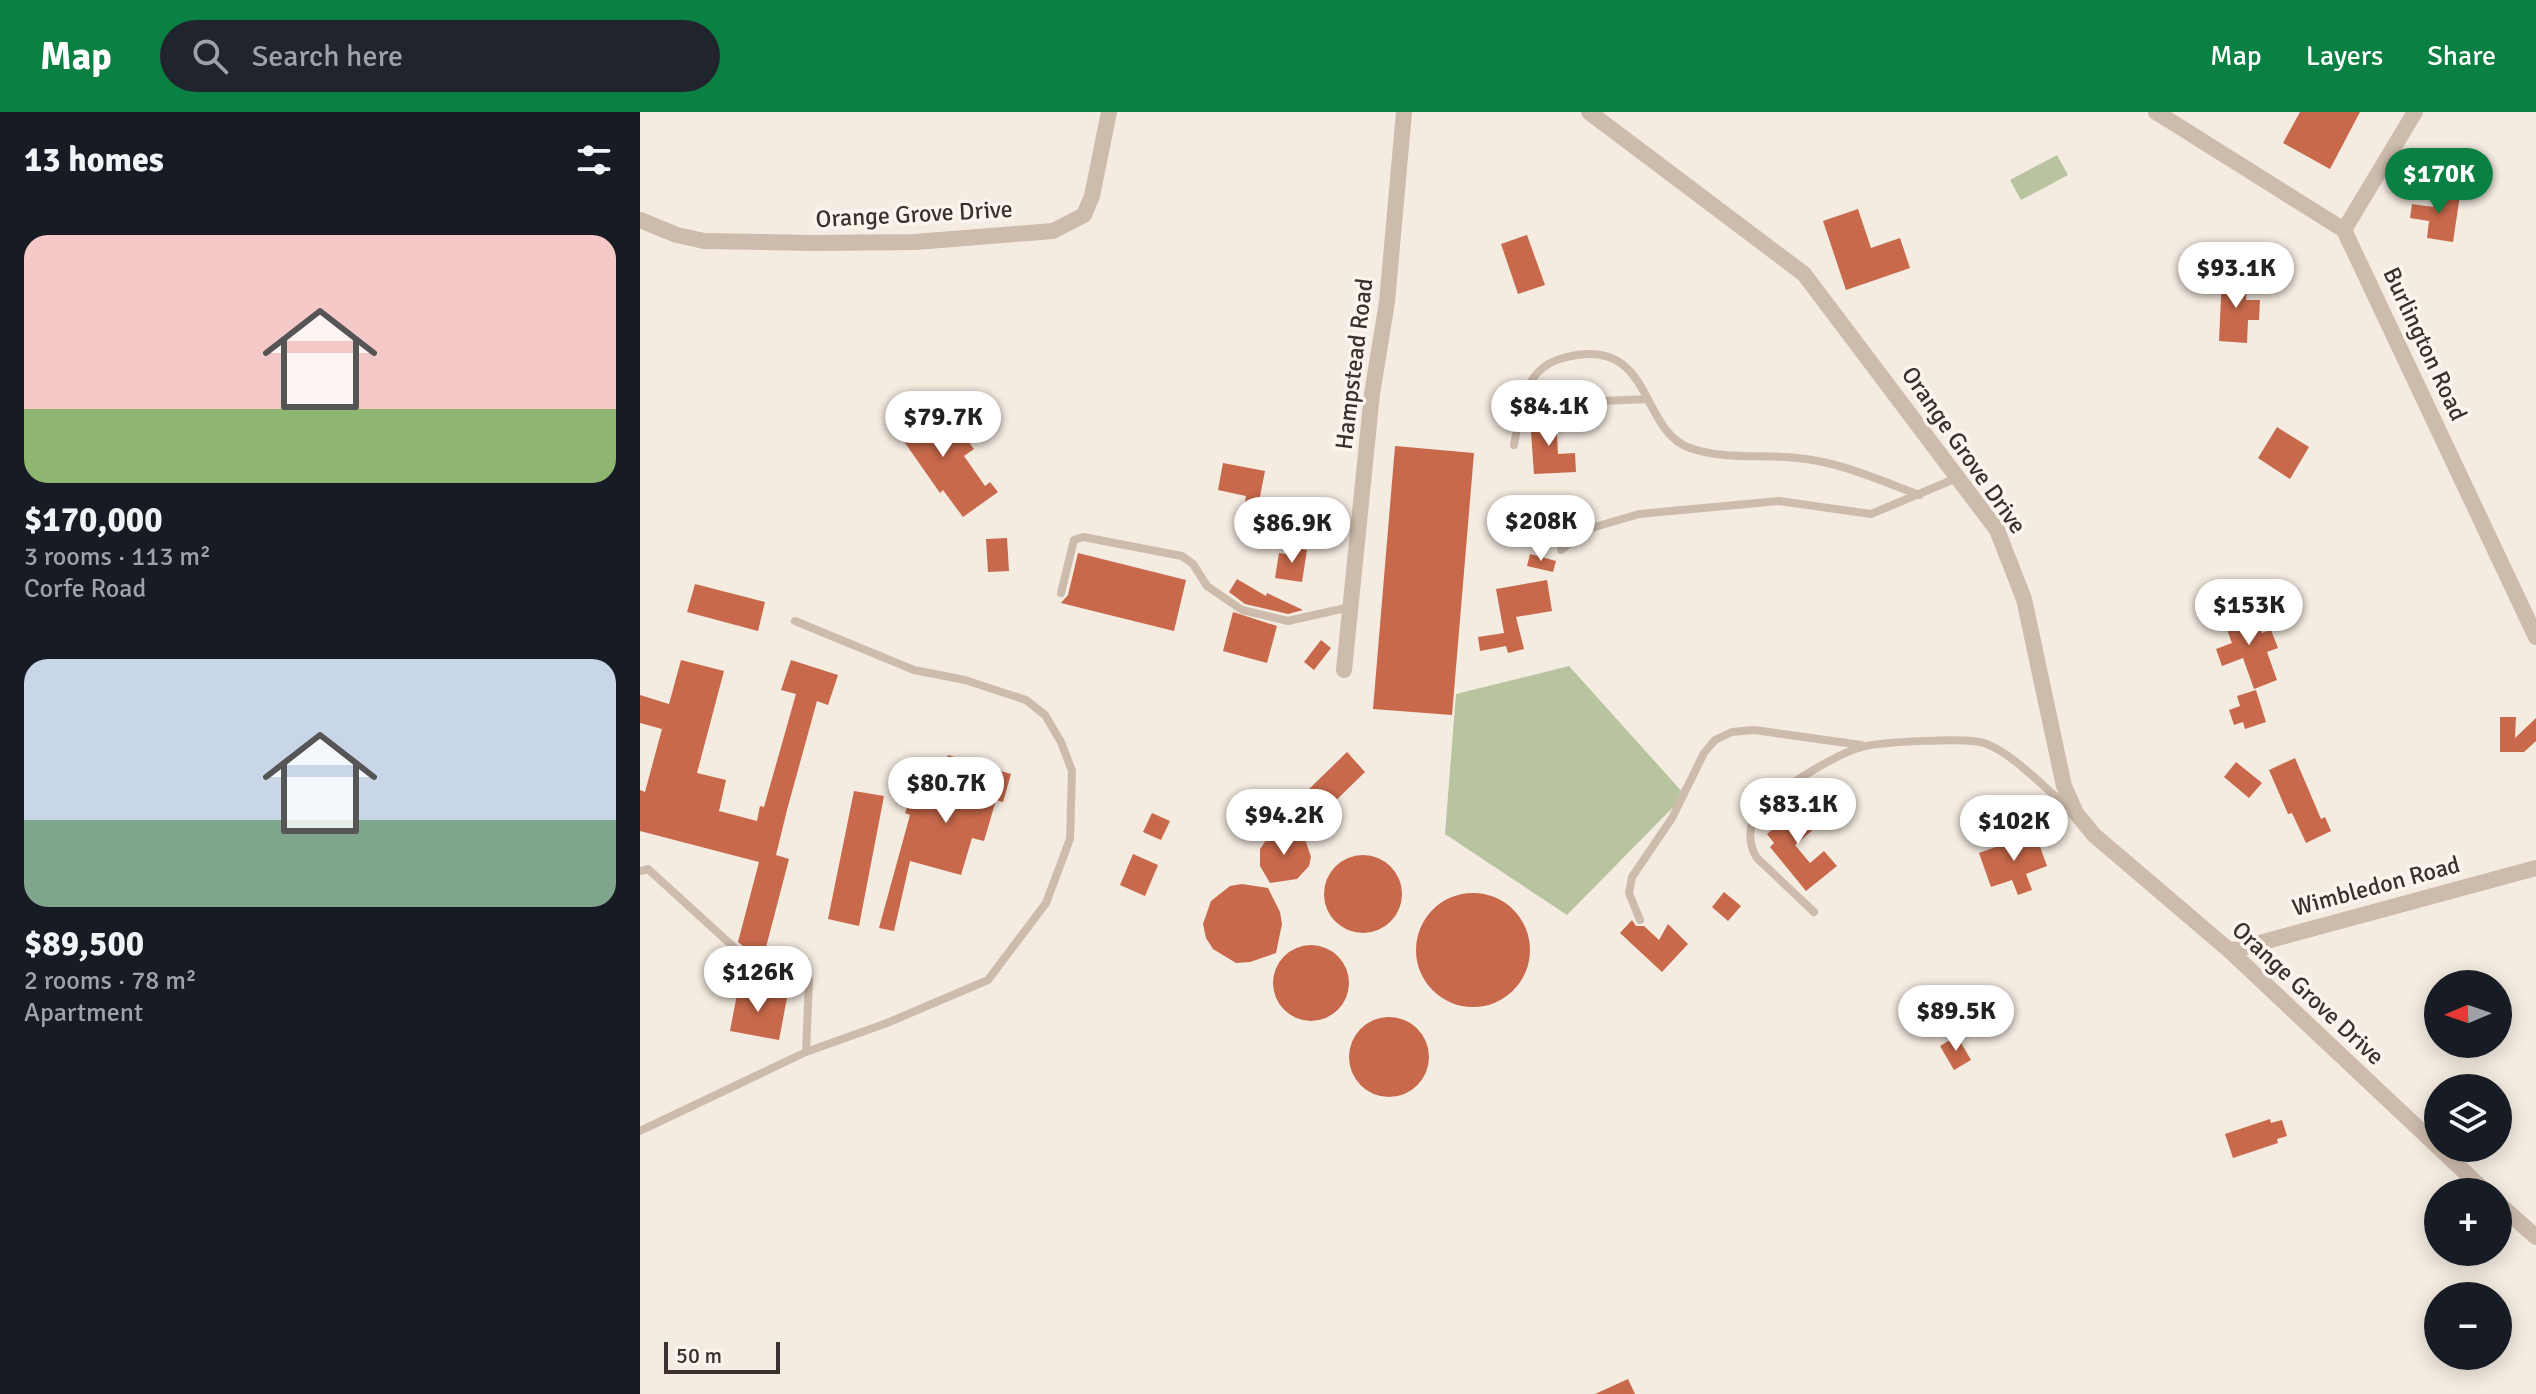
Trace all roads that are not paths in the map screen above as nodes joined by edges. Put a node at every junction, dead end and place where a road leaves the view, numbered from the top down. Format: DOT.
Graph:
graph roads {
  1 [pos="1109,112"];
  2 [pos="1404,112"];
  3 [pos="1589,112"];
  4 [pos="2156,112"];
  5 [pos="2415,112"];
  6 [pos="640,220"];
  7 [pos="2344,230"];
  8 [pos="1648,399"];
  9 [pos="1578,414"];
  10 [pos="1514,445"];
  11 [pos="1958,478"];
  12 [pos="1920,495"];
  13 [pos="1561,550"];
  14 [pos="1061,593"];
  15 [pos="1351,607"];
  16 [pos="795,621"];
  17 [pos="2536,637"];
  18 [pos="1344,670"];
  19 [pos="1866,746"];
  20 [pos="2076,813"];
  21 [pos="640,860"];
  22 [pos="2536,868"];
  23 [pos="644,870"];
  24 [pos="1814,912"];
  25 [pos="1640,920"];
  26 [pos="2230,951"];
  27 [pos="806,1052"];
  28 [pos="640,1131"];
  29 [pos="2471,1178"];
  30 [pos="2512,1216"];
  31 [pos="2536,1237"];
  1 -- 6 [label="street, Orange Grove Drive"];
  2 -- 15 [label="street, Hampstead Road"];
  3 -- 11 [label="street, Orange Grove Drive"];
  4 -- 7 [label="street"];
  5 -- 7 [label="street"];
  7 -- 17 [label="street, Burlington Road"];
  8 -- 9 [label="lane"];
  8 -- 10 [label="lane"];
  8 -- 12 [label="lane"];
  11 -- 12 [label="lane"];
  11 -- 20 [label="street, Orange Grove Drive"];
  12 -- 13 [label="lane"];
  14 -- 15 [label="lane"];
  15 -- 18 [label="street, Hampstead Road"];
  16 -- 27 [label="lane"];
  19 -- 20 [label="lane"];
  19 -- 24 [label="lane"];
  19 -- 25 [label="lane"];
  20 -- 26 [label="street, Orange Grove Drive"];
  21 -- 23 [label="lane"];
  22 -- 26 [label="street, Wimbledon Road"];
  23 -- 27 [label="lane"];
  26 -- 29 [label="street, Orange Grove Drive"];
  27 -- 28 [label="lane"];
  30 -- 31 [label="street"];
}
